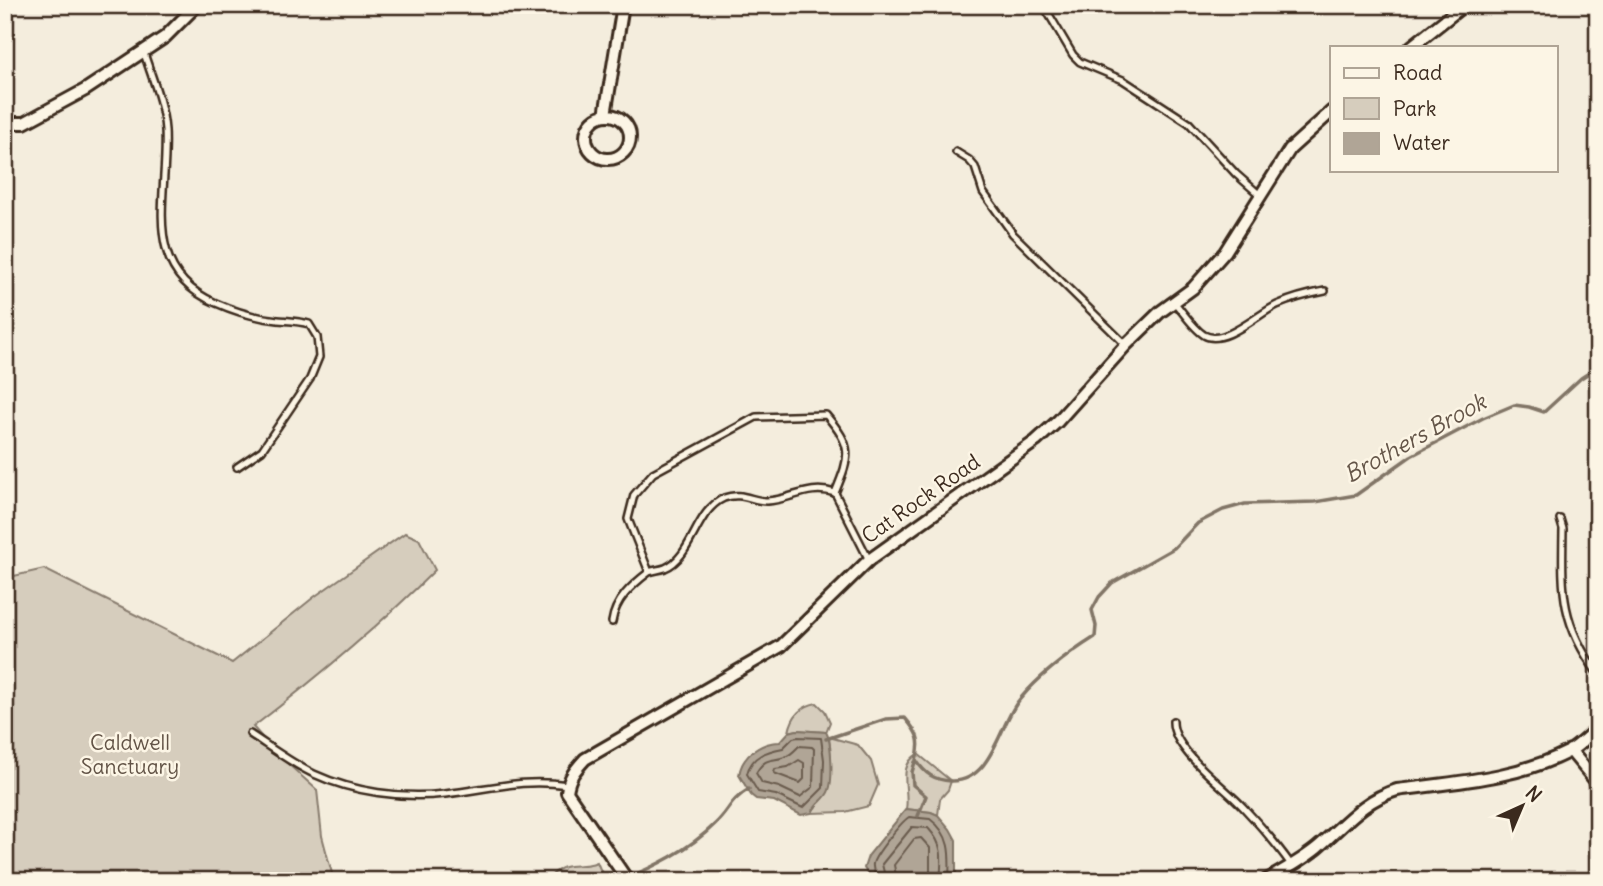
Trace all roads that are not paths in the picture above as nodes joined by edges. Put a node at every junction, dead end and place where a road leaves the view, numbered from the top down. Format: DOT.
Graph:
graph roads {
  1 [pos="197,5"];
  2 [pos="623,5"];
  3 [pos="1464,5"];
  4 [pos="1044,6"];
  5 [pos="1412,46"];
  6 [pos="144,53"];
  7 [pos="1330,112"];
  8 [pos="606,115"];
  9 [pos="5,123"];
  10 [pos="956,152"];
  11 [pos="1261,195"];
  12 [pos="1325,292"];
  13 [pos="1174,302"];
  14 [pos="1126,345"];
  15 [pos="237,467"];
  16 [pos="835,493"];
  17 [pos="1560,519"];
  18 [pos="869,560"];
  19 [pos="649,572"];
  20 [pos="612,622"];
  21 [pos="1598,674"];
  22 [pos="1173,721"];
  23 [pos="1598,728"];
  24 [pos="250,734"];
  25 [pos="1570,750"];
  26 [pos="1598,784"];
  27 [pos="568,785"];
  28 [pos="1292,866"];
  29 [pos="625,876"];
  30 [pos="1265,881"];
  1 -- 6 [label="street"];
  2 -- 8 [label="street"];
  3 -- 5 [label="street"];
  4 -- 11 [label="lane"];
  6 -- 9 [label="street"];
  6 -- 15 [label="lane"];
  7 -- 11 [label="street, Cat Rock Road"];
  8 -- 8 [label="street"];
  10 -- 14 [label="lane"];
  11 -- 13 [label="street, Cat Rock Road"];
  12 -- 13 [label="lane"];
  13 -- 14 [label="street, Cat Rock Road"];
  14 -- 18 [label="street, Cat Rock Road"];
  16 -- 18 [label="lane"];
  16 -- 19 [label="lane"];
  16 -- 19 [label="lane"];
  17 -- 21 [label="lane"];
  18 -- 27 [label="street, Cat Rock Road"];
  19 -- 20 [label="lane"];
  22 -- 28 [label="lane"];
  23 -- 25 [label="street"];
  24 -- 27 [label="lane"];
  25 -- 26 [label="street"];
  25 -- 28 [label="street"];
  27 -- 29 [label="street"];
  28 -- 30 [label="street"];
}
